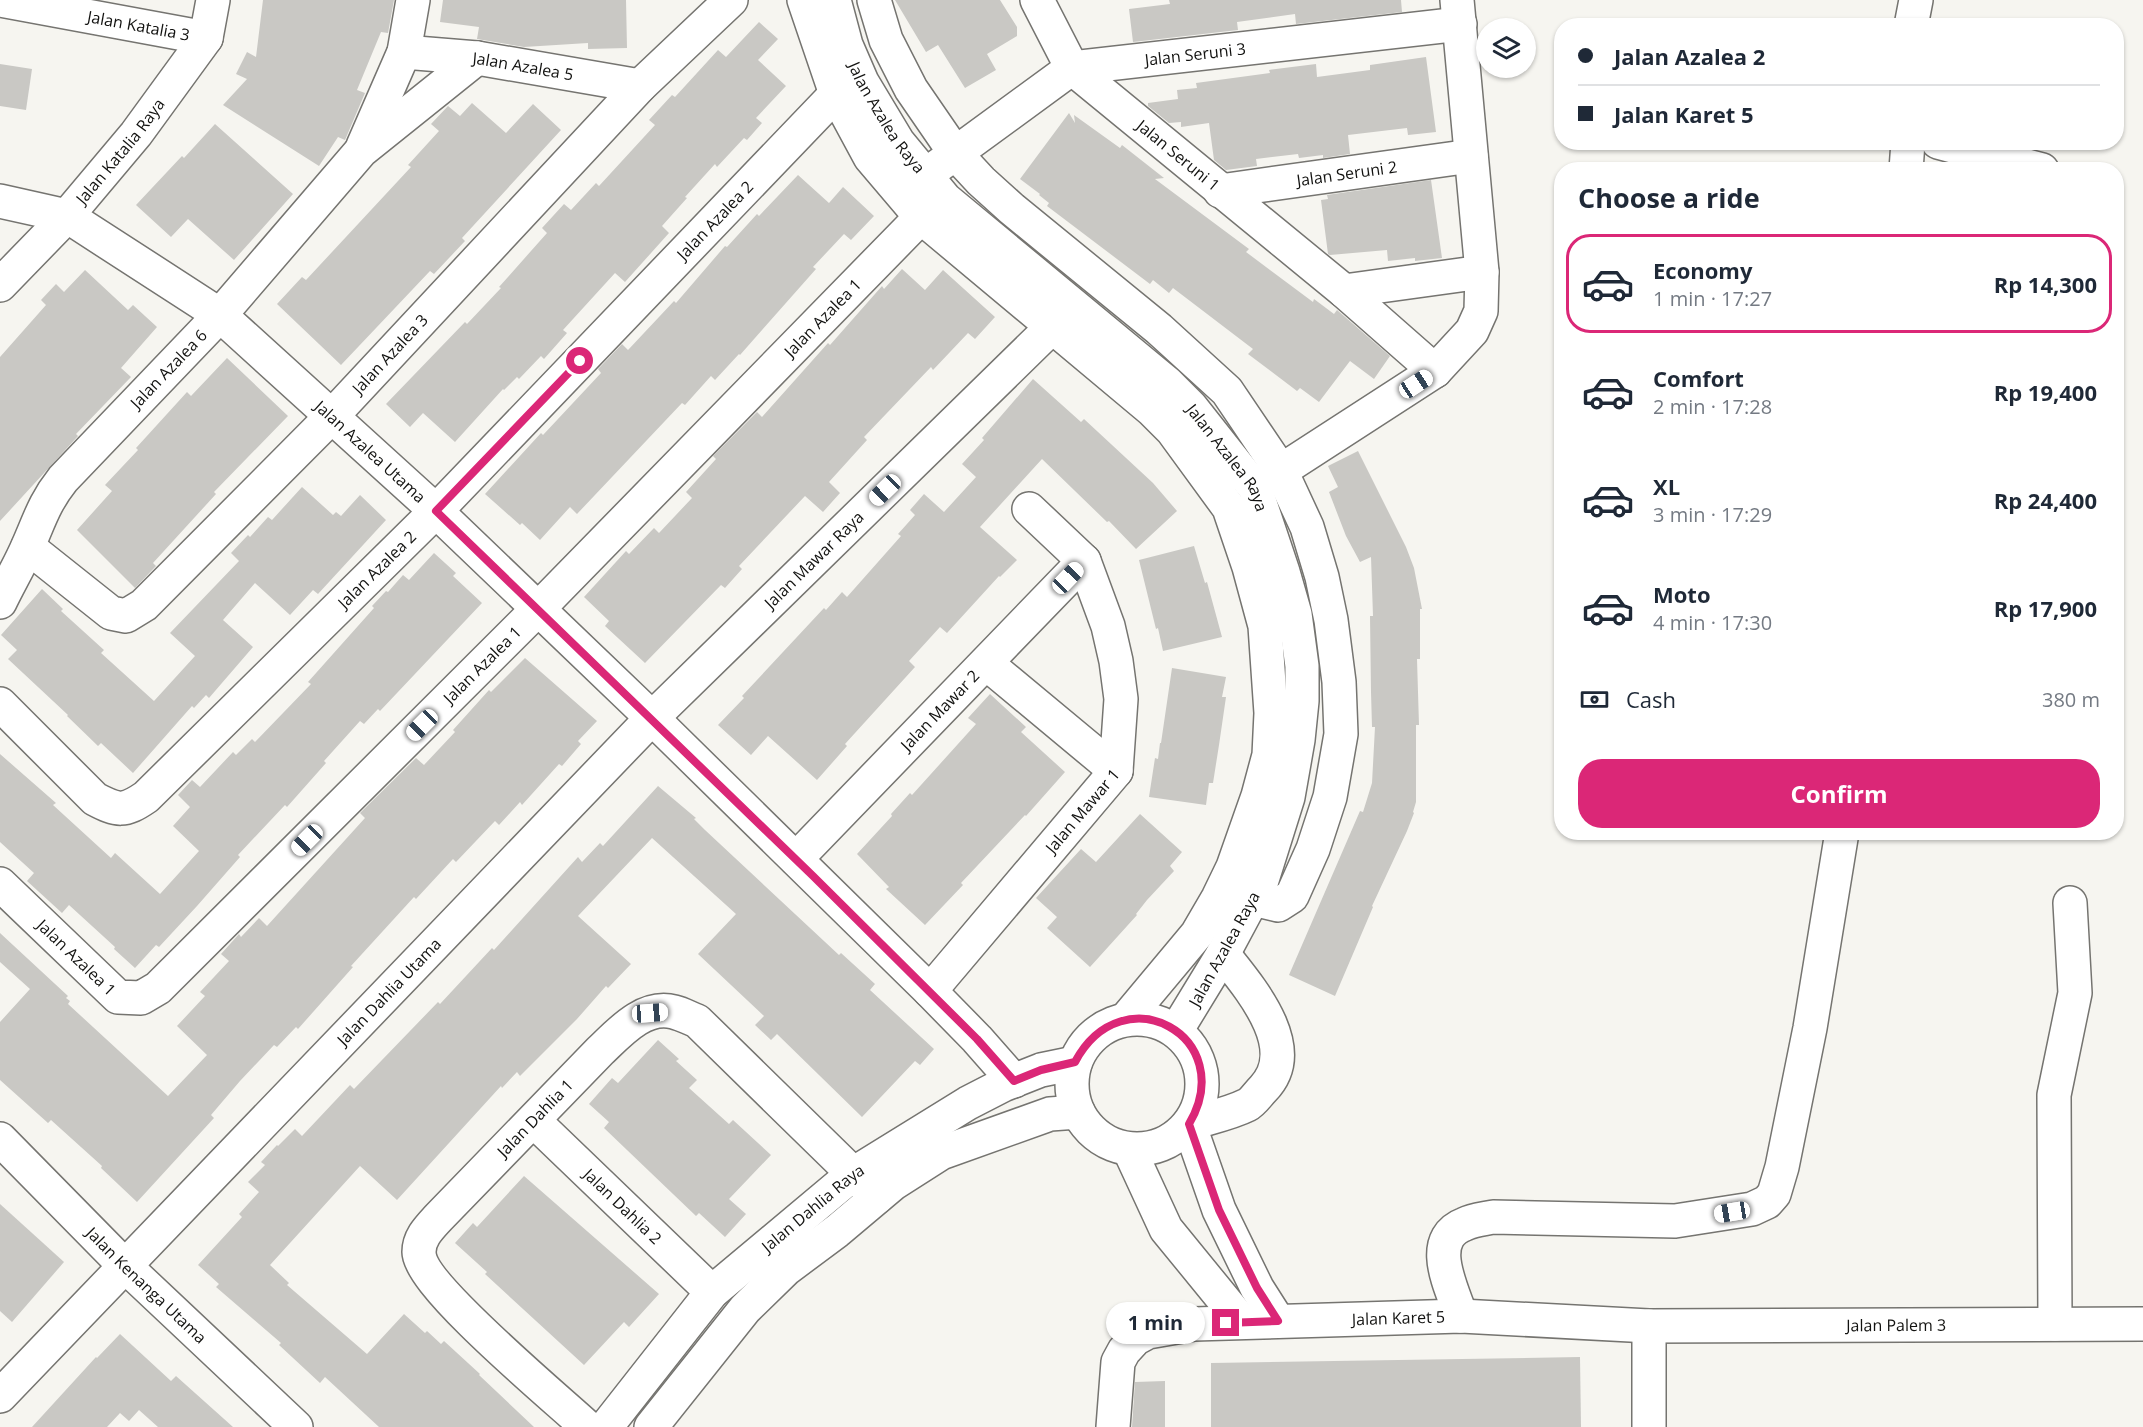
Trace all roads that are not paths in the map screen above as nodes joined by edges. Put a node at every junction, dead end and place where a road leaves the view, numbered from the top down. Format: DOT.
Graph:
graph roads {
  1 [pos="0,0"];
  2 [pos="213,0"];
  3 [pos="413,0"];
  4 [pos="731,0"];
  5 [pos="804,0"];
  6 [pos="834,0"];
  7 [pos="874,0"];
  8 [pos="1037,0"];
  9 [pos="1916,0"];
  10 [pos="1459,12"];
  11 [pos="1913,18"];
  12 [pos="206,38"];
  13 [pos="404,52"];
  14 [pos="477,58"];
  15 [pos="1072,68"];
  16 [pos="640,86"];
  17 [pos="836,94"];
  18 [pos="1968,150"];
  19 [pos="361,151"];
  20 [pos="955,153"];
  21 [pos="1472,156"];
  22 [pos="2012,162"];
  23 [pos="925,175"];
  24 [pos="1220,190"];
  25 [pos="0,201"];
  26 [pos="67,216"];
  27 [pos="921,217"];
  28 [pos="1482,272"];
  29 [pos="0,285"];
  30 [pos="1344,291"];
  31 [pos="220,315"];
  32 [pos="1052,327"];
  33 [pos="1436,371"];
  34 [pos="332,416"];
  35 [pos="1268,479"];
  36 [pos="1230,508"];
  37 [pos="1029,509"];
  38 [pos="436,511"];
  39 [pos="28,547"];
  40 [pos="1084,561"];
  41 [pos="0,602"];
  42 [pos="537,610"];
  43 [pos="986,663"];
  44 [pos="0,704"];
  45 [pos="652,718"];
  46 [pos="1116,771"];
  47 [pos="1841,840"];
  48 [pos="796,859"];
  49 [pos="0,884"];
  50 [pos="2070,903"];
  51 [pos="1223,954"];
  52 [pos="930,991"];
  53 [pos="1126,1019"];
  54 [pos="1176,1031"];
  55 [pos="1075,1062"];
  56 [pos="1014,1081"];
  57 [pos="1078,1112"];
  58 [pos="534,1121"];
  59 [pos="1189,1124"];
  60 [pos="0,1139"];
  61 [pos="1129,1149"];
  62 [pos="853,1174"];
  63 [pos="877,1197"];
  64 [pos="124,1265"];
  65 [pos="712,1292"];
  66 [pos="1461,1316"];
  67 [pos="1278,1321"];
  68 [pos="1242,1322"];
  69 [pos="2143,1323"];
  70 [pos="2055,1324"];
  71 [pos="1649,1326"];
  72 [pos="0,1396"];
  73 [pos="296,1427"];
  74 [pos="587,1427"];
  75 [pos="606,1427"];
  76 [pos="651,1427"];
  77 [pos="1113,1427"];
  78 [pos="1649,1427"];
  1 -- 12 [label="street, Jalan Katalia 3"];
  2 -- 12 [label="street, Jalan Katalia Raya"];
  3 -- 13 [label="street, Jalan Azalea 6"];
  4 -- 16 [label="street, Jalan Azalea 3"];
  5 -- 17 [label="street, Jalan Azalea Raya"];
  6 -- 23 [label="street, Jalan Azalea Raya"];
  7 -- 20 [label="street"];
  8 -- 15 [label="street, Jalan Seruni 1"];
  9 -- 11 [label="street"];
  10 -- 15 [label="street, Jalan Seruni 3"];
  10 -- 21 [label="street"];
  12 -- 26 [label="street, Jalan Katalia Raya"];
  13 -- 14 [label="street, Jalan Azalea 5"];
  13 -- 19 [label="street, Jalan Azalea 6"];
  14 -- 16 [label="street, Jalan Azalea 5"];
  14 -- 19 [label="street, Jalan Azalea 6"];
  15 -- 20 [label="street, Jalan Seruni 3"];
  15 -- 24 [label="street, Jalan Seruni 1"];
  16 -- 34 [label="street, Jalan Azalea 3"];
  17 -- 27 [label="street, Jalan Azalea Raya"];
  17 -- 38 [label="street, Jalan Azalea 2"];
  18 -- 22 [label="street"];
  19 -- 31 [label="street, Jalan Azalea 6"];
  20 -- 23 [label="street, Jalan Seruni 3"];
  20 -- 35 [label="street"];
  21 -- 24 [label="street, Jalan Seruni 2"];
  21 -- 28 [label="street"];
  23 -- 35 [label="street, Jalan Azalea Raya"];
  24 -- 30 [label="street, Jalan Seruni 1"];
  25 -- 26 [label="street"];
  26 -- 29 [label="street, Jalan Katalia Raya"];
  26 -- 31 [label="street, Jalan Azalea Utama"];
  27 -- 32 [label="street, Jalan Azalea Raya"];
  27 -- 42 [label="street, Jalan Azalea 1"];
  28 -- 30 [label="street"];
  28 -- 33 [label="street"];
  30 -- 33 [label="street, Jalan Seruni 1"];
  31 -- 34 [label="street, Jalan Azalea Utama"];
  31 -- 39 [label="street, Jalan Azalea 6"];
  32 -- 36 [label="street, Jalan Azalea Raya"];
  32 -- 45 [label="street, Jalan Mawar Raya"];
  33 -- 35 [label="street"];
  34 -- 38 [label="street, Jalan Azalea Utama"];
  34 -- 39 [label="street, Jalan Azalea 3"];
  35 -- 36 [label="street"];
  35 -- 51 [label="street, Jalan Azalea Raya"];
  36 -- 53 [label="street, Jalan Azalea Raya"];
  37 -- 40 [label="street, Jalan Mawar 1"];
  38 -- 42 [label="street, Jalan Azalea Utama"];
  38 -- 44 [label="street, Jalan Azalea 2"];
  39 -- 41 [label="street, Jalan Azalea 6"];
  40 -- 43 [label="street, Jalan Mawar 2"];
  40 -- 46 [label="street, Jalan Mawar 1"];
  42 -- 45 [label="street, Jalan Azalea Utama"];
  42 -- 49 [label="street, Jalan Azalea 1"];
  43 -- 46 [label="street"];
  43 -- 48 [label="street, Jalan Mawar 2"];
  45 -- 48 [label="street, Jalan Azalea Utama"];
  45 -- 64 [label="street, Jalan Dahlia Utama"];
  46 -- 52 [label="street, Jalan Mawar 1"];
  47 -- 66 [label="street"];
  48 -- 52 [label="street, Jalan Azalea Utama"];
  50 -- 70 [label="street"];
  51 -- 54 [label="street, Jalan Azalea Raya"];
  51 -- 59 [label="street"];
  52 -- 56 [label="street, Jalan Azalea Utama"];
  53 -- 54 [label="street"];
  53 -- 55 [label="street"];
  54 -- 59 [label="street"];
  55 -- 56 [label="street, Jalan Dahlia Raya"];
  55 -- 57 [label="street"];
  56 -- 62 [label="street, Jalan Dahlia Raya"];
  57 -- 61 [label="street"];
  57 -- 63 [label="street, Jalan Dahlia Raya"];
  58 -- 62 [label="street, Jalan Dahlia 1"];
  58 -- 65 [label="street, Jalan Dahlia 2"];
  58 -- 74 [label="street, Jalan Dahlia 1"];
  59 -- 61 [label="street"];
  59 -- 67 [label="street"];
  60 -- 64 [label="street, Jalan Kenanga Utama"];
  61 -- 68 [label="street"];
  62 -- 63 [label="street, Jalan Dahlia 1"];
  62 -- 65 [label="street, Jalan Dahlia Raya"];
  63 -- 76 [label="street, Jalan Dahlia Raya"];
  64 -- 72 [label="street, Jalan Dahlia Utama"];
  64 -- 73 [label="street, Jalan Kenanga Utama"];
  65 -- 75 [label="street, Jalan Dahlia Raya"];
  66 -- 67 [label="street, Jalan Karet 5"];
  66 -- 71 [label="street, Jalan Karet 5"];
  67 -- 68 [label="street, Jalan Karet 5"];
  68 -- 77 [label="street, Jalan Karet 5"];
  69 -- 70 [label="street, Jalan Palem 3"];
  70 -- 71 [label="street, Jalan Palem 3"];
  71 -- 78 [label="street"];
}
